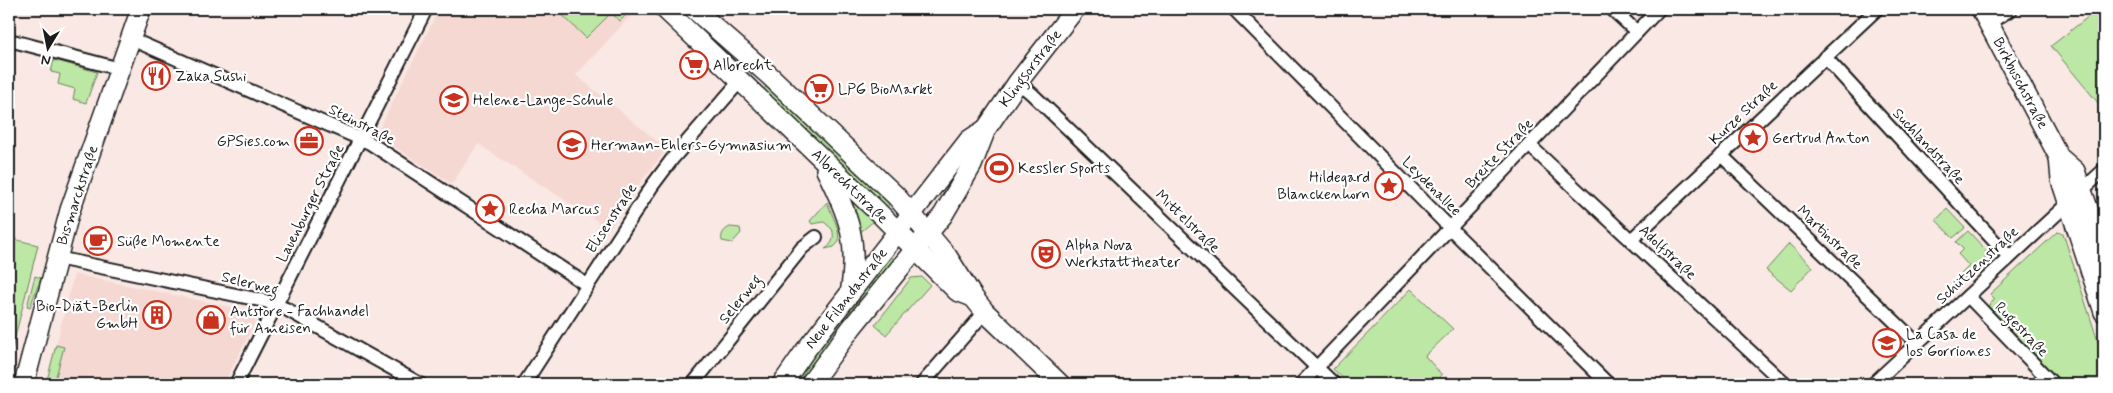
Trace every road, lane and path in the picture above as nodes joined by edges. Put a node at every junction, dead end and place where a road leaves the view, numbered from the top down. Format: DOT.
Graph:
graph roads {
  1 [pos="141,9"];
  2 [pos="426,9"];
  3 [pos="665,9"];
  4 [pos="694,9"];
  5 [pos="1075,9"];
  6 [pos="1234,9"];
  7 [pos="1612,9"];
  8 [pos="1659,9"];
  9 [pos="1877,9"];
  10 [pos="2011,9"];
  11 [pos="1985,16"];
  12 [pos="1637,32"];
  13 [pos="131,39"];
  14 [pos="9,40"];
  15 [pos="748,56"];
  16 [pos="1825,57"];
  17 [pos="120,69"];
  18 [pos="736,77"];
  19 [pos="1018,82"];
  20 [pos="986,129"];
  21 [pos="361,139"];
  22 [pos="1530,145"];
  23 [pos="1721,155"];
  24 [pos="820,157"];
  25 [pos="2059,157"];
  26 [pos="2104,170"];
  27 [pos="2082,190"];
  28 [pos="2068,202"];
  29 [pos="912,213"];
  30 [pos="1450,228"];
  31 [pos="898,232"];
  32 [pos="929,233"];
  33 [pos="816,237"];
  34 [pos="1631,240"];
  35 [pos="915,250"];
  36 [pos="2104,254"];
  37 [pos="2009,257"];
  38 [pos="56,258"];
  39 [pos="587,285"];
  40 [pos="850,295"];
  41 [pos="1968,296"];
  42 [pos="973,297"];
  43 [pos="277,305"];
  44 [pos="985,312"];
  45 [pos="2104,312"];
  46 [pos="1917,343"];
  47 [pos="1317,368"];
  48 [pos="24,384"];
  49 [pos="236,384"];
  50 [pos="420,384"];
  51 [pos="524,384"];
  52 [pos="693,384"];
  53 [pos="782,384"];
  54 [pos="810,384"];
  55 [pos="922,384"];
  56 [pos="1060,384"];
  57 [pos="1301,384"];
  58 [pos="1334,384"];
  59 [pos="1608,384"];
  60 [pos="1785,384"];
  61 [pos="1873,384"];
  62 [pos="2053,384"];
  1 -- 13 [label="main road, Bismarckstraße"];
  2 -- 21 [label="street, Lauenburger Straße"];
  3 -- 18 [label="main road, Albrechtstraße"];
  4 -- 15 [label="main road, Albrechtstraße"];
  5 -- 19 [label="main road, Klingsorstraße"];
  6 -- 30 [label="street, Leydenallee"];
  7 -- 12 [label="street"];
  8 -- 12 [label="street, Breite Straße"];
  9 -- 16 [label="street, Kurze Straße"];
  10 -- 11 [label="street"];
  11 -- 25 [label="main road, Birkbuschstraße"];
  12 -- 22 [label="street, Breite Straße"];
  13 -- 17 [label="main road, Bismarckstraße"];
  13 -- 21 [label="street, Steinstraße"];
  14 -- 17 [label="street"];
  15 -- 18 [label="main road"];
  15 -- 29 [label="main road, Albrechtstraße"];
  16 -- 23 [label="street, Kurze Straße"];
  16 -- 37 [label="street, Suchlandstraße"];
  17 -- 38 [label="main road, Bismarckstraße"];
  18 -- 24 [label="main road, Albrechtstraße"];
  18 -- 39 [label="street, Elisenstraße"];
  19 -- 20 [label="main road, Klingsorstraße"];
  19 -- 47 [label="street, Mittelstraße"];
  20 -- 29 [label="main road, Klingsorstraße"];
  20 -- 32 [label="main road, Klingsorstraße"];
  21 -- 39 [label="street, Steinstraße"];
  21 -- 43 [label="street, Lauenburger Straße"];
  22 -- 30 [label="street, Breite Straße"];
  22 -- 34 [label="street, Adolfstraße"];
  23 -- 34 [label="street, Kurze Straße"];
  23 -- 46 [label="street, Martinstraße"];
  24 -- 31 [label="main road, Albrechtstraße"];
  24 -- 40 [label="main road"];
  25 -- 27 [label="main road, Birkbuschstraße"];
  25 -- 28 [label="main road, Birkbuschstraße"];
  26 -- 27 [label="street, Schützenstraße"];
  27 -- 28 [label="street, Schützenstraße"];
  27 -- 36 [label="main road, Birkbuschstraße"];
  28 -- 37 [label="street, Schützenstraße"];
  28 -- 45 [label="main road, Birkbuschstraße"];
  29 -- 31 [label="main road, Neue Filandastraße"];
  29 -- 32 [label="main road, Albrechtstraße"];
  30 -- 47 [label="street, Breite Straße"];
  30 -- 59 [label="street, Leydenallee"];
  31 -- 35 [label="main road, Albrechtstraße"];
  31 -- 40 [label="main road, Neue Filandastraße"];
  32 -- 35 [label="main road, Neue Filandastraße"];
  32 -- 42 [label="main road, Albrechtstraße"];
  33 -- 52 [label="street, Selerweg"];
  34 -- 60 [label="street, Adolfstraße"];
  35 -- 42 [label="main road, Albrechtstraße"];
  35 -- 54 [label="main road, Neue Filandastraße"];
  37 -- 41 [label="street, Schützenstraße"];
  38 -- 43 [label="street, Selerweg"];
  38 -- 48 [label="main road, Bismarckstraße"];
  39 -- 51 [label="street, Elisenstraße"];
  40 -- 53 [label="main road, Neue Filandastraße"];
  41 -- 46 [label="street, Schützenstraße"];
  41 -- 62 [label="street, Rugestraße"];
  42 -- 44 [label="main road, Albrechtstraße"];
  43 -- 49 [label="street, Lauenburger Straße"];
  43 -- 50 [label="street, Selerweg"];
  44 -- 55 [label="street"];
  44 -- 56 [label="main road, Albrechtstraße"];
  46 -- 61 [label="street, Schützenstraße"];
  47 -- 57 [label="street, Breite Straße"];
  47 -- 58 [label="street, Mittelstraße"];
}
